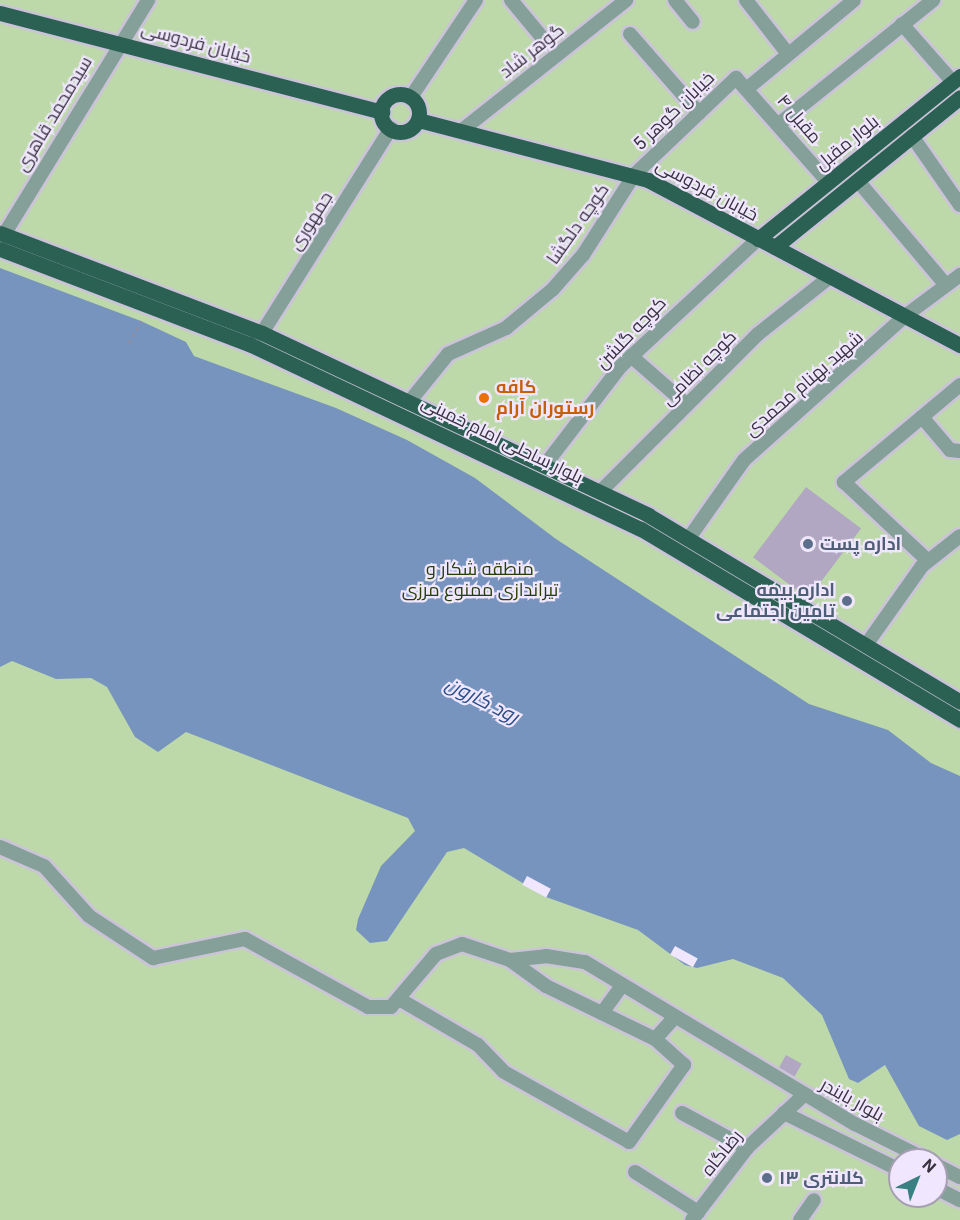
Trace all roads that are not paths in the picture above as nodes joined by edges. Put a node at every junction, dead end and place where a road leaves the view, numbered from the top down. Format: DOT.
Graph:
graph roads {
  1 [pos="148,0"];
  2 [pos="476,0"];
  3 [pos="511,0"];
  4 [pos="675,0"];
  5 [pos="746,0"];
  6 [pos="854,0"];
  7 [pos="933,0"];
  8 [pos="620,2"];
  9 [pos="0,13"];
  10 [pos="693,22"];
  11 [pos="902,24"];
  12 [pos="630,34"];
  13 [pos="545,41"];
  14 [pos="118,43"];
  15 [pos="788,54"];
  16 [pos="956,79"];
  17 [pos="745,82"];
  18 [pos="411,97"];
  19 [pos="960,97"];
  20 [pos="382,112"];
  21 [pos="699,113"];
  22 [pos="418,120"];
  23 [pos="779,124"];
  24 [pos="391,128"];
  25 [pos="460,131"];
  26 [pos="912,136"];
  27 [pos="634,175"];
  28 [pos="858,181"];
  29 [pos="829,183"];
  30 [pos="960,205"];
  31 [pos="0,239"];
  32 [pos="758,239"];
  33 [pos="775,248"];
  34 [pos="960,275"];
  35 [pos="830,277"];
  36 [pos="946,285"];
  37 [pos="905,316"];
  38 [pos="257,339"];
  39 [pos="960,345"];
  40 [pos="631,356"];
  41 [pos="960,385"];
  42 [pos="410,401"];
  43 [pos="687,405"];
  44 [pos="922,417"];
  45 [pos="960,452"];
  46 [pos="545,465"];
  47 [pos="600,492"];
  48 [pos="960,536"];
  49 [pos="689,538"];
  50 [pos="928,561"];
  51 [pos="866,645"];
  52 [pos="960,702"];
  53 [pos="960,720"];
  54 [pos="0,847"];
  55 [pos="510,960"];
  56 [pos="622,985"];
  57 [pos="399,999"];
  58 [pos="602,1013"];
  59 [pos="675,1017"];
  60 [pos="655,1039"];
  61 [pos="805,1094"];
  62 [pos="682,1113"];
  63 [pos="784,1113"];
  64 [pos="747,1148"];
  65 [pos="905,1148"];
  66 [pos="888,1164"];
  67 [pos="635,1172"];
  68 [pos="814,1200"];
  69 [pos="695,1216"];
  70 [pos="800,1220"];
  1 -- 14 [label="street, سیدمحمد قاهری"];
  2 -- 18 [label="street"];
  3 -- 13 [label="street"];
  4 -- 10 [label="street"];
  5 -- 15 [label="street"];
  6 -- 15 [label="street, خیابان گوهر 5"];
  7 -- 11 [label="street"];
  8 -- 25 [label="street, گوهر شاد"];
  9 -- 14 [label="main road, خیابان فردوسی"];
  11 -- 16 [label="street"];
  11 -- 23 [label="street"];
  12 -- 21 [label="street"];
  14 -- 20 [label="main road, خیابان فردوسی"];
  14 -- 31 [label="street, سیدمحمد قاهری"];
  15 -- 17 [label="street, خیابان گوهر 5"];
  16 -- 29 [label="main road, بلوار مقبل"];
  17 -- 21 [label="street, خیابان گوهر 5"];
  17 -- 23 [label="street, مقبل ۴"];
  18 -- 20 [label="main road"];
  18 -- 22 [label="main road"];
  19 -- 26 [label="main road, بلوار مقبل"];
  20 -- 24 [label="main road"];
  21 -- 27 [label="street, خیابان گوهر 5"];
  22 -- 24 [label="main road"];
  22 -- 25 [label="main road, خیابان فردوسی"];
  23 -- 29 [label="street, مقبل ۴"];
  24 -- 38 [label="street, جمهوری"];
  25 -- 27 [label="main road, خیابان فردوسی"];
  26 -- 28 [label="main road, بلوار مقبل"];
  26 -- 30 [label="street"];
  27 -- 32 [label="main road, خیابان فردوسی"];
  27 -- 42 [label="street, کوچه دلگشا"];
  28 -- 33 [label="main road, بلوار مقبل"];
  28 -- 36 [label="street"];
  29 -- 32 [label="main road, بلوار مقبل"];
  31 -- 38 [label="main road, بلوار ساحلی امام خمینی"];
  32 -- 33 [label="main road, خیابان فردوسی"];
  32 -- 40 [label="street, کوچه گلشن"];
  33 -- 35 [label="main road, خیابان فردوسی"];
  34 -- 36 [label="street, شهید بهنام محمدی"];
  35 -- 37 [label="main road, خیابان فردوسی"];
  35 -- 43 [label="street, کوچه نظامی"];
  36 -- 37 [label="street, شهید بهنام محمدی"];
  37 -- 39 [label="main road, خیابان فردوسی"];
  37 -- 49 [label="street, شهید بهنام محمدی"];
  38 -- 42 [label="main road, بلوار ساحلی امام خمینی"];
  38 -- 53 [label="main road, بلوار ساحلی امام خمینی"];
  40 -- 43 [label="street"];
  40 -- 46 [label="street, کوچه گلشن"];
  41 -- 44 [label="street"];
  42 -- 46 [label="main road, بلوار ساحلی امام خمینی"];
  43 -- 47 [label="street, کوچه نظامی"];
  44 -- 45 [label="street"];
  44 -- 50 [label="street"];
  46 -- 47 [label="main road, بلوار ساحلی امام خمینی"];
  47 -- 49 [label="main road, بلوار ساحلی امام خمینی"];
  48 -- 50 [label="street"];
  49 -- 51 [label="main road, بلوار ساحلی امام خمینی"];
  50 -- 51 [label="street"];
  51 -- 52 [label="main road, بلوار ساحلی امام خمینی"];
  54 -- 57 [label="street"];
  55 -- 56 [label="street"];
  55 -- 57 [label="street"];
  55 -- 58 [label="street"];
  56 -- 58 [label="street"];
  56 -- 59 [label="street"];
  57 -- 60 [label="street"];
  58 -- 60 [label="street"];
  59 -- 60 [label="street"];
  59 -- 61 [label="street"];
  61 -- 63 [label="street, بلوار بایندر"];
  61 -- 65 [label="street, بلوار بایندر"];
  62 -- 64 [label="street"];
  63 -- 64 [label="street, رضاگاه"];
  63 -- 66 [label="street"];
  64 -- 69 [label="street, رضاگاه"];
  67 -- 69 [label="street"];
  68 -- 70 [label="street"];
}
